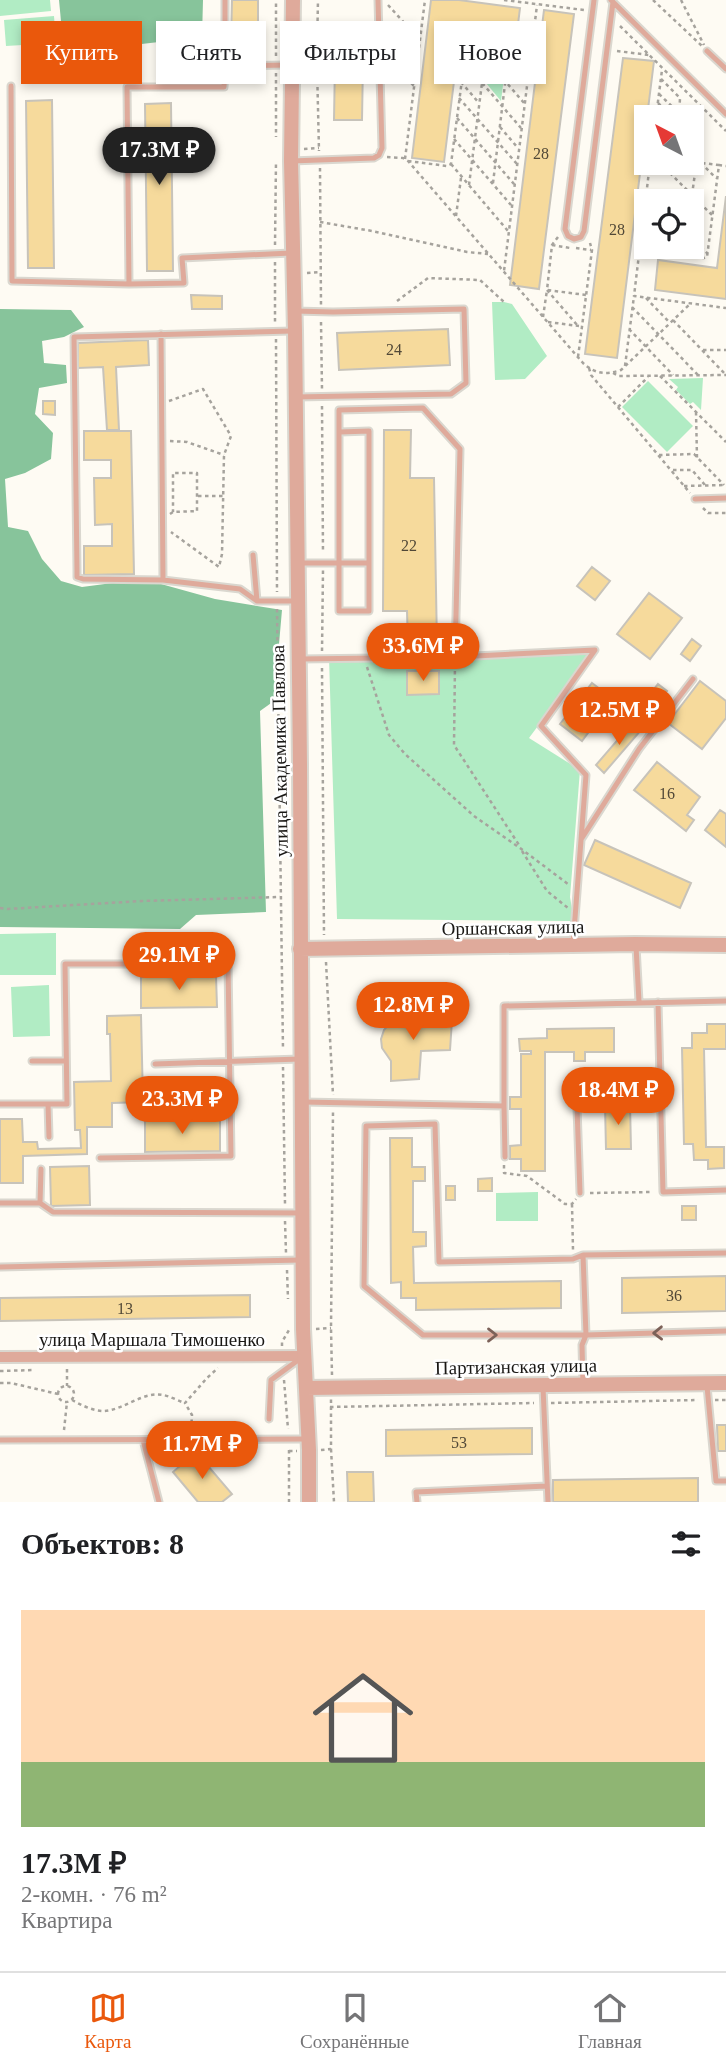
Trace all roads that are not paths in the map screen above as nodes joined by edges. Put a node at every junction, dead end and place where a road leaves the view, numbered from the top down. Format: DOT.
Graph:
graph roads {
  1 [pos="225,0"];
  2 [pos="293,0"];
  3 [pos="378,0"];
  4 [pos="594,0"];
  5 [pos="612,1"];
  6 [pos="225,21"];
  7 [pos="291,21"];
  8 [pos="378,21"];
  9 [pos="707,51"];
  10 [pos="726,69"];
  11 [pos="224,84"];
  12 [pos="287,84"];
  13 [pos="381,84"];
  14 [pos="11,86"];
  15 [pos="726,114"];
  16 [pos="291,161"];
  17 [pos="294,253"];
  18 [pos="129,284"];
  19 [pos="295,311"];
  20 [pos="295,331"];
  21 [pos="161,334"];
  22 [pos="295,397"];
  23 [pos="340,432"];
  24 [pos="726,498"];
  25 [pos="695,499"];
  26 [pos="253,555"];
  27 [pos="296,563"];
  28 [pos="339,564"];
  29 [pos="369,564"];
  30 [pos="163,580"];
  31 [pos="257,601"];
  32 [pos="297,601"];
  33 [pos="455,657"];
  34 [pos="297,659"];
  35 [pos="693,679"];
  36 [pos="581,841"];
  37 [pos="635,944"];
  38 [pos="573,945"];
  39 [pos="726,945"];
  40 [pos="300,949"];
  41 [pos="726,1000"];
  42 [pos="639,1002"];
  43 [pos="658,1002"];
  44 [pos="300,1059"];
  45 [pos="32,1061"];
  46 [pos="66,1061"];
  47 [pos="230,1062"];
  48 [pos="155,1064"];
  49 [pos="660,1076"];
  50 [pos="301,1102"];
  51 [pos="0,1104"];
  52 [pos="48,1104"];
  53 [pos="504,1106"];
  54 [pos="49,1137"];
  55 [pos="505,1157"];
  56 [pos="100,1158"];
  57 [pos="41,1169"];
  58 [pos="726,1190"];
  59 [pos="580,1193"];
  60 [pos="0,1203"];
  61 [pos="40,1203"];
  62 [pos="302,1213"];
  63 [pos="726,1253"];
  64 [pos="583,1255"];
  65 [pos="302,1260"];
  66 [pos="0,1267"];
  67 [pos="726,1331"];
  68 [pos="586,1335"];
  69 [pos="303,1356"];
  70 [pos="0,1357"];
  71 [pos="707,1383"];
  72 [pos="726,1383"];
  73 [pos="543,1384"];
  74 [pos="583,1384"];
  75 [pos="306,1388"];
  76 [pos="269,1419"];
  77 [pos="0,1440"];
  78 [pos="143,1440"];
  79 [pos="309,1444"];
  80 [pos="726,1480"];
  81 [pos="547,1486"];
  82 [pos="159,1502"];
  83 [pos="309,1502"];
  84 [pos="417,1502"];
  85 [pos="548,1502"];
  1 -- 6 [label="lane"];
  2 -- 7 [label="street, улица Академика Павлова"];
  3 -- 8 [label="lane"];
  4 -- 5 [label="lane"];
  5 -- 15 [label="lane"];
  9 -- 10 [label="lane"];
  11 -- 18 [label="lane"];
  12 -- 16 [label="street, улица Академика Павлова"];
  13 -- 16 [label="lane"];
  14 -- 18 [label="lane"];
  16 -- 17 [label="street, улица Академика Павлова"];
  17 -- 18 [label="lane"];
  17 -- 19 [label="street, улица Академика Павлова"];
  19 -- 20 [label="street, улица Академика Павлова"];
  19 -- 22 [label="lane"];
  20 -- 21 [label="lane"];
  20 -- 22 [label="street, улица Академика Павлова"];
  21 -- 30 [label="lane"];
  21 -- 30 [label="lane"];
  22 -- 27 [label="street, улица Академика Павлова"];
  23 -- 28 [label="lane"];
  23 -- 29 [label="lane"];
  23 -- 33 [label="lane"];
  24 -- 25 [label="lane"];
  26 -- 31 [label="lane"];
  27 -- 28 [label="lane"];
  27 -- 32 [label="street, улица Академика Павлова"];
  28 -- 29 [label="lane"];
  28 -- 29 [label="lane"];
  30 -- 31 [label="lane"];
  31 -- 32 [label="lane"];
  32 -- 34 [label="street, улица Академика Павлова"];
  33 -- 34 [label="lane"];
  33 -- 36 [label="lane"];
  34 -- 40 [label="street, улица Академика Павлова"];
  35 -- 36 [label="lane"];
  36 -- 38 [label="lane"];
  37 -- 38 [label="street, Оршанская улица"];
  37 -- 39 [label="street, Оршанская улица"];
  37 -- 42 [label="lane"];
  38 -- 40 [label="street, Оршанская улица"];
  40 -- 44 [label="street, улица Академика Павлова"];
  41 -- 43 [label="lane"];
  42 -- 43 [label="lane"];
  42 -- 53 [label="lane"];
  43 -- 49 [label="lane"];
  44 -- 47 [label="lane"];
  44 -- 50 [label="street, улица Академика Павлова"];
  45 -- 46 [label="lane"];
  46 -- 47 [label="lane"];
  46 -- 52 [label="lane"];
  47 -- 48 [label="lane"];
  47 -- 56 [label="lane"];
  49 -- 58 [label="lane"];
  49 -- 59 [label="lane"];
  50 -- 53 [label="lane"];
  50 -- 62 [label="street, улица Академика Павлова"];
  51 -- 52 [label="lane"];
  52 -- 54 [label="lane"];
  53 -- 55 [label="lane"];
  57 -- 61 [label="lane"];
  60 -- 61 [label="lane"];
  61 -- 62 [label="lane"];
  62 -- 65 [label="street, улица Академика Павлова"];
  63 -- 64 [label="lane"];
  64 -- 68 [label="lane"];
  64 -- 68 [label="lane, one-way"];
  65 -- 66 [label="lane"];
  65 -- 69 [label="street, улица Академика Павлова"];
  67 -- 68 [label="lane, one-way"];
  68 -- 74 [label="lane"];
  69 -- 70 [label="street, улица Маршала Тимошенко"];
  69 -- 75 [label="street, улица Академика Павлова"];
  69 -- 76 [label="lane"];
  71 -- 72 [label="street, Партизанская улица"];
  71 -- 74 [label="street, Партизанская улица"];
  71 -- 80 [label="lane"];
  73 -- 74 [label="street, Партизанская улица"];
  73 -- 75 [label="street, Партизанская улица"];
  73 -- 81 [label="lane"];
  75 -- 79 [label="street, улица Академика Павлова"];
  77 -- 78 [label="lane"];
  78 -- 79 [label="lane"];
  78 -- 82 [label="lane"];
  79 -- 83 [label="street, улица Академика Павлова"];
  81 -- 84 [label="lane"];
  81 -- 85 [label="lane"];
}
